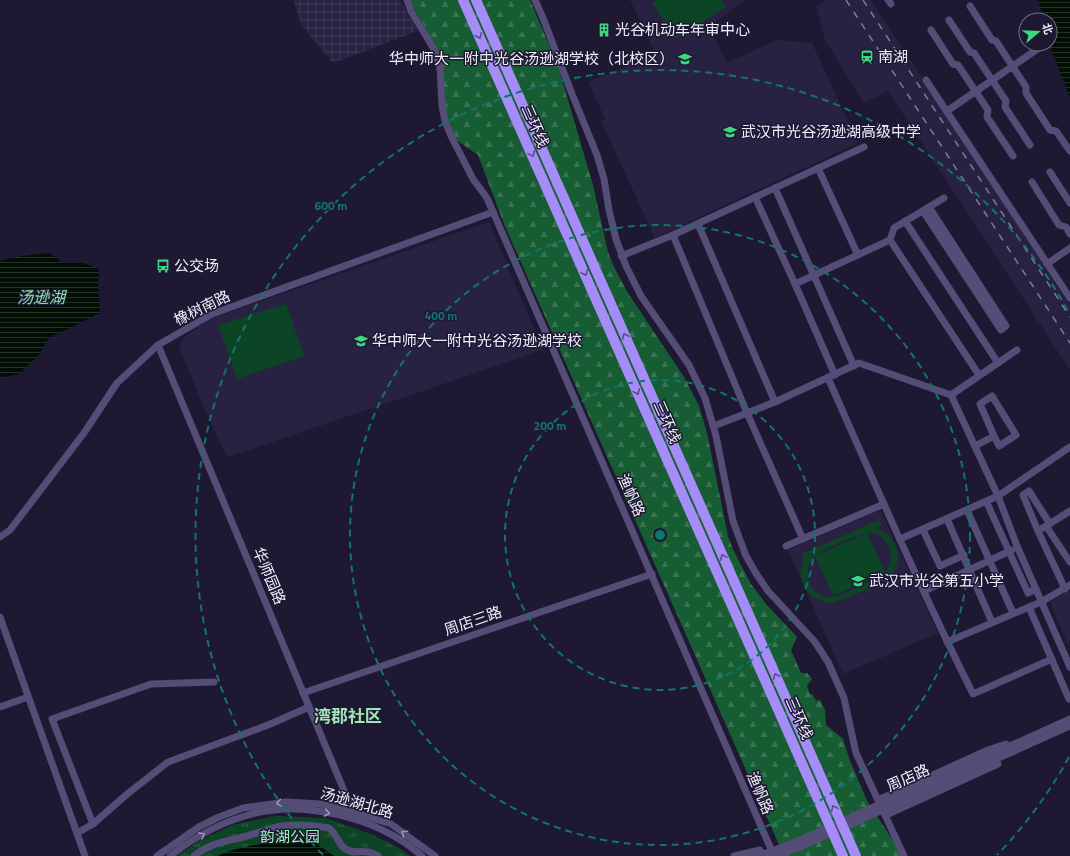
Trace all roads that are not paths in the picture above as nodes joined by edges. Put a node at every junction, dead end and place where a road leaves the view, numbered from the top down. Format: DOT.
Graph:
graph roads {
  1 [pos="407,0"];
  2 [pos="463,0"];
  3 [pos="476,0"];
  4 [pos="538,2"];
  5 [pos="970,6"];
  6 [pos="949,20"];
  7 [pos="931,30"];
  8 [pos="1033,52"];
  9 [pos="1012,66"];
  10 [pos="926,80"];
  11 [pos="992,80"];
  12 [pos="975,91"];
  13 [pos="946,111"];
  14 [pos="1030,145"];
  15 [pos="864,147"];
  16 [pos="1070,151"];
  17 [pos="1013,156"];
  18 [pos="818,168"];
  19 [pos="1050,172"];
  20 [pos="1032,182"];
  21 [pos="775,188"];
  22 [pos="755,197"];
  23 [pos="944,198"];
  24 [pos="1070,203"];
  25 [pos="926,209"];
  26 [pos="493,212"];
  27 [pos="905,221"];
  28 [pos="698,224"];
  29 [pos="1070,234"];
  30 [pos="673,235"];
  31 [pos="890,240"];
  32 [pos="1070,248"];
  33 [pos="858,255"];
  34 [pos="621,256"];
  35 [pos="960,261"];
  36 [pos="1047,264"];
  37 [pos="813,275"];
  38 [pos="794,284"];
  39 [pos="1070,298"];
  40 [pos="158,345"];
  41 [pos="1016,350"];
  42 [pos="998,363"];
  43 [pos="854,366"];
  44 [pos="835,374"];
  45 [pos="979,375"];
  46 [pos="828,378"];
  47 [pos="951,395"];
  48 [pos="776,402"];
  49 [pos="747,413"];
  50 [pos="714,426"];
  51 [pos="994,436"];
  52 [pos="975,446"];
  53 [pos="1070,447"];
  54 [pos="1019,481"];
  55 [pos="1026,492"];
  56 [pos="998,496"];
  57 [pos="986,501"];
  58 [pos="884,504"];
  59 [pos="967,510"];
  60 [pos="1070,511"];
  61 [pos="947,519"];
  62 [pos="1048,525"];
  63 [pos="923,530"];
  64 [pos="1038,531"];
  65 [pos="0,537"];
  66 [pos="803,539"];
  67 [pos="900,539"];
  68 [pos="786,546"];
  69 [pos="1017,546"];
  70 [pos="1009,552"];
  71 [pos="964,556"];
  72 [pos="990,561"];
  73 [pos="1070,562"];
  74 [pos="970,570"];
  75 [pos="652,574"];
  76 [pos="1067,587"];
  77 [pos="1036,589"];
  78 [pos="924,591"];
  79 [pos="1041,602"];
  80 [pos="1029,607"];
  81 [pos="1013,613"];
  82 [pos="0,617"];
  83 [pos="992,622"];
  84 [pos="947,642"];
  85 [pos="1052,659"];
  86 [pos="1070,666"];
  87 [pos="214,682"];
  88 [pos="303,693"];
  89 [pos="28,697"];
  90 [pos="1069,698"];
  91 [pos="0,707"];
  92 [pos="309,707"];
  93 [pos="1070,719"];
  94 [pos="1070,726"];
  95 [pos="1033,739"];
  96 [pos="991,758"];
  97 [pos="878,800"];
  98 [pos="352,815"];
  99 [pos="886,815"];
  100 [pos="93,824"];
  101 [pos="77,833"];
  102 [pos="770,847"];
  103 [pos="85,856"];
  104 [pos="157,856"];
  105 [pos="170,856"];
  106 [pos="194,856"];
  107 [pos="378,856"];
  108 [pos="422,856"];
  109 [pos="435,856"];
  110 [pos="734,856"];
  111 [pos="754,856"];
  112 [pos="774,856"];
  113 [pos="844,856"];
  114 [pos="856,856"];
  115 [pos="904,856"];
  1 -- 26 [label="street, 渔帆路"];
  2 -- 113 [label="highway, 三环线, one-way"];
  114 -- 3 [label="highway, 三环线, one-way"];
  4 -- 34 [label="street"];
  5 -- 9 [label="street"];
  6 -- 11 [label="street"];
  7 -- 12 [label="street"];
  8 -- 9 [label="street"];
  9 -- 11 [label="street"];
  9 -- 16 [label="street"];
  10 -- 13 [label="street"];
  11 -- 12 [label="street"];
  11 -- 14 [label="street"];
  12 -- 13 [label="street"];
  12 -- 17 [label="street"];
  13 -- 36 [label="street"];
  15 -- 18 [label="street"];
  18 -- 21 [label="street"];
  18 -- 33 [label="street"];
  19 -- 24 [label="street"];
  20 -- 29 [label="street"];
  21 -- 22 [label="street"];
  21 -- 37 [label="street"];
  22 -- 28 [label="street"];
  22 -- 38 [label="street"];
  23 -- 25 [label="street"];
  25 -- 27 [label="street"];
  25 -- 35 [label="street"];
  26 -- 40 [label="street, 橡树南路"];
  26 -- 75 [label="street, 渔帆路"];
  27 -- 31 [label="street"];
  27 -- 42 [label="street"];
  28 -- 30 [label="street"];
  28 -- 48 [label="street"];
  30 -- 34 [label="street"];
  30 -- 49 [label="street"];
  31 -- 33 [label="street"];
  31 -- 45 [label="street"];
  32 -- 36 [label="street"];
  33 -- 37 [label="street"];
  34 -- 50 [label="street"];
  35 -- 35 [label="street"];
  36 -- 39 [label="street"];
  37 -- 38 [label="street"];
  37 -- 43 [label="street"];
  38 -- 44 [label="street"];
  40 -- 65 [label="street, 橡树南路"];
  40 -- 88 [label="street, 华师园路"];
  41 -- 42 [label="street"];
  42 -- 45 [label="street"];
  43 -- 44 [label="street"];
  43 -- 47 [label="street"];
  44 -- 46 [label="street"];
  45 -- 47 [label="street"];
  46 -- 48 [label="street"];
  46 -- 58 [label="street"];
  47 -- 52 [label="street"];
  48 -- 49 [label="street"];
  49 -- 50 [label="street"];
  49 -- 66 [label="street"];
  50 -- 97 [label="street"];
  51 -- 51 [label="street"];
  51 -- 52 [label="street"];
  52 -- 56 [label="street"];
  53 -- 54 [label="street"];
  54 -- 55 [label="street"];
  54 -- 56 [label="street"];
  55 -- 62 [label="street"];
  55 -- 64 [label="street"];
  56 -- 57 [label="street"];
  56 -- 69 [label="street"];
  57 -- 59 [label="street"];
  57 -- 70 [label="street"];
  58 -- 66 [label="street"];
  58 -- 67 [label="street"];
  59 -- 61 [label="street"];
  59 -- 72 [label="street"];
  60 -- 62 [label="street"];
  61 -- 63 [label="street"];
  61 -- 71 [label="street"];
  62 -- 64 [label="street"];
  62 -- 73 [label="street"];
  63 -- 67 [label="street"];
  63 -- 71 [label="street"];
  64 -- 76 [label="street"];
  66 -- 68 [label="street"];
  67 -- 78 [label="street"];
  69 -- 70 [label="street"];
  69 -- 77 [label="street"];
  70 -- 72 [label="street"];
  70 -- 77 [label="street"];
  71 -- 74 [label="street"];
  72 -- 74 [label="street"];
  72 -- 81 [label="street"];
  74 -- 78 [label="street"];
  74 -- 83 [label="street"];
  75 -- 88 [label="street, 周店三路"];
  75 -- 102 [label="street, 渔帆路"];
  76 -- 79 [label="street"];
  77 -- 79 [label="street"];
  78 -- 84 [label="street"];
  79 -- 80 [label="street"];
  79 -- 86 [label="street"];
  80 -- 81 [label="street"];
  80 -- 85 [label="street"];
  81 -- 83 [label="street"];
  82 -- 89 [label="street"];
  83 -- 84 [label="street"];
  84 -- 85 [label="street"];
  85 -- 90 [label="street"];
  87 -- 100 [label="street"];
  88 -- 92 [label="street, 华师园路"];
  89 -- 91 [label="street"];
  89 -- 101 [label="street"];
  92 -- 98 [label="street, 华师园路"];
  92 -- 100 [label="street"];
  93 -- 95 [label="street, 周店路"];
  94 -- 95 [label="street, 周店路"];
  95 -- 96 [label="street, 周店路"];
  95 -- 97 [label="street"];
  95 -- 99 [label="street"];
  96 -- 111 [label="street, 周店路"];
  96 -- 112 [label="street, 周店路"];
  97 -- 99 [label="street"];
  98 -- 104 [label="street, 汤逊湖北路, one-way"];
  105 -- 98 [label="street, 汤逊湖北路, one-way"];
  98 -- 108 [label="street, 汤逊湖北路"];
  109 -- 98 [label="street, 汤逊湖北路, one-way"];
  99 -- 115 [label="street"];
  100 -- 101 [label="street"];
  101 -- 103 [label="street"];
  102 -- 110 [label="street"];
  102 -- 112 [label="street, 渔帆路"];
  106 -- 107 [label="street"];
}
